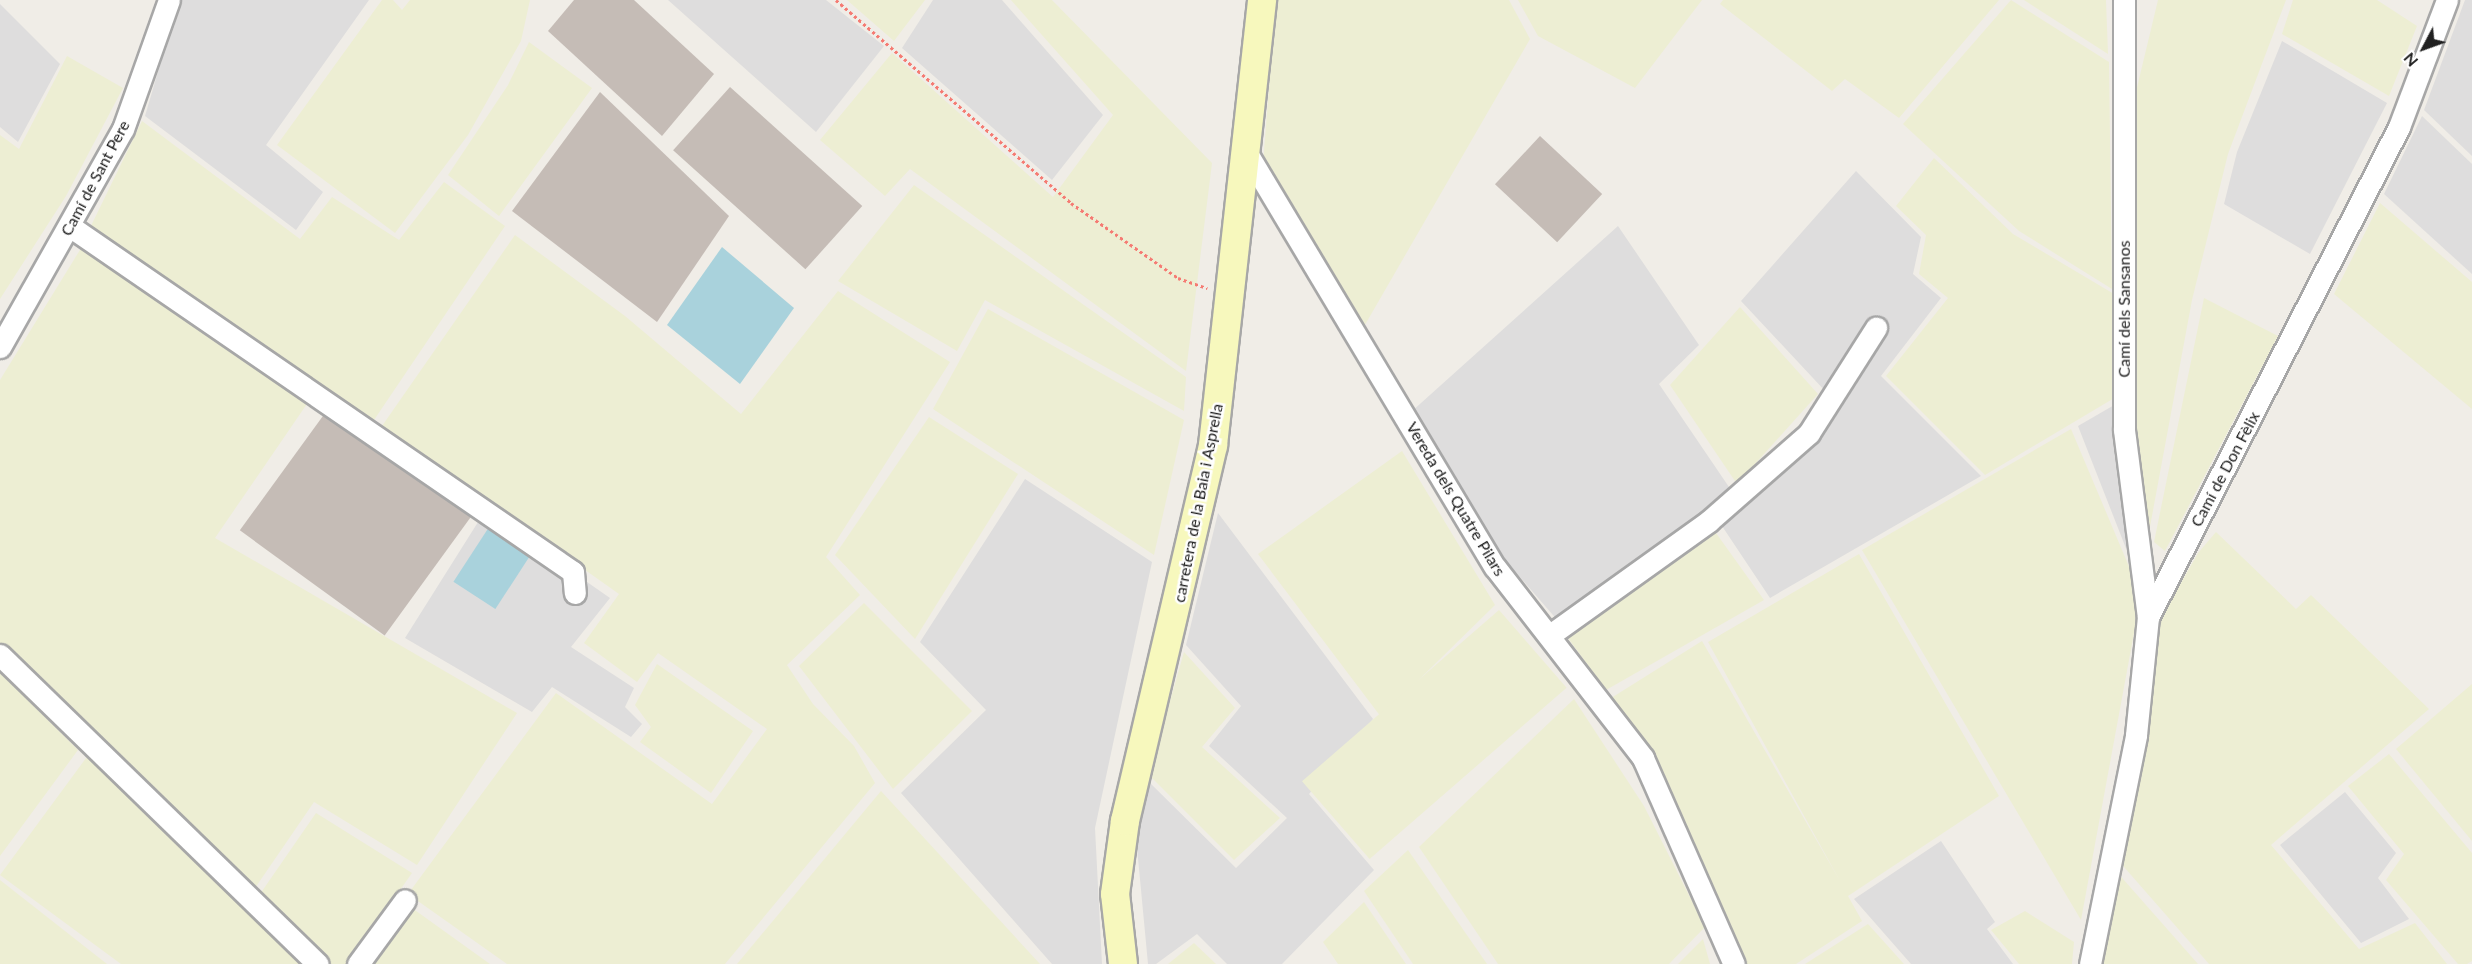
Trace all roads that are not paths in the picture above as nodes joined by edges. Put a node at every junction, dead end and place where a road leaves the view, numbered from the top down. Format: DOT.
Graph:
graph roads {
  1 [pos="169,0"];
  2 [pos="1262,0"];
  3 [pos="2124,0"];
  4 [pos="2447,0"];
  5 [pos="1248,155"];
  6 [pos="71,227"];
  7 [pos="1876,328"];
  8 [pos="0,347"];
  9 [pos="575,593"];
  10 [pos="2148,617"];
  11 [pos="1550,635"];
  12 [pos="0,655"];
  13 [pos="405,900"];
  14 [pos="318,964"];
  15 [pos="358,964"];
  16 [pos="1123,964"];
  17 [pos="1734,964"];
  18 [pos="2090,964"];
  1 -- 6 [label="street, Camí de Sant Pere"];
  2 -- 5 [label="main road, carretera de la Baia i Asprella"];
  3 -- 10 [label="street, Camí dels Sansanos"];
  4 -- 10 [label="street, Camí de Don Fèlix"];
  5 -- 11 [label="street, Vereda dels Quatre Pilars"];
  5 -- 16 [label="main road, carretera de la Baia i Asprella"];
  6 -- 8 [label="street, Camí de Sant Pere"];
  6 -- 9 [label="street"];
  7 -- 11 [label="street"];
  10 -- 18 [label="street, Camí de Don Fèlix"];
  11 -- 17 [label="street, Vereda dels Quatre Pilars"];
  12 -- 14 [label="street"];
  13 -- 15 [label="street"];
}
